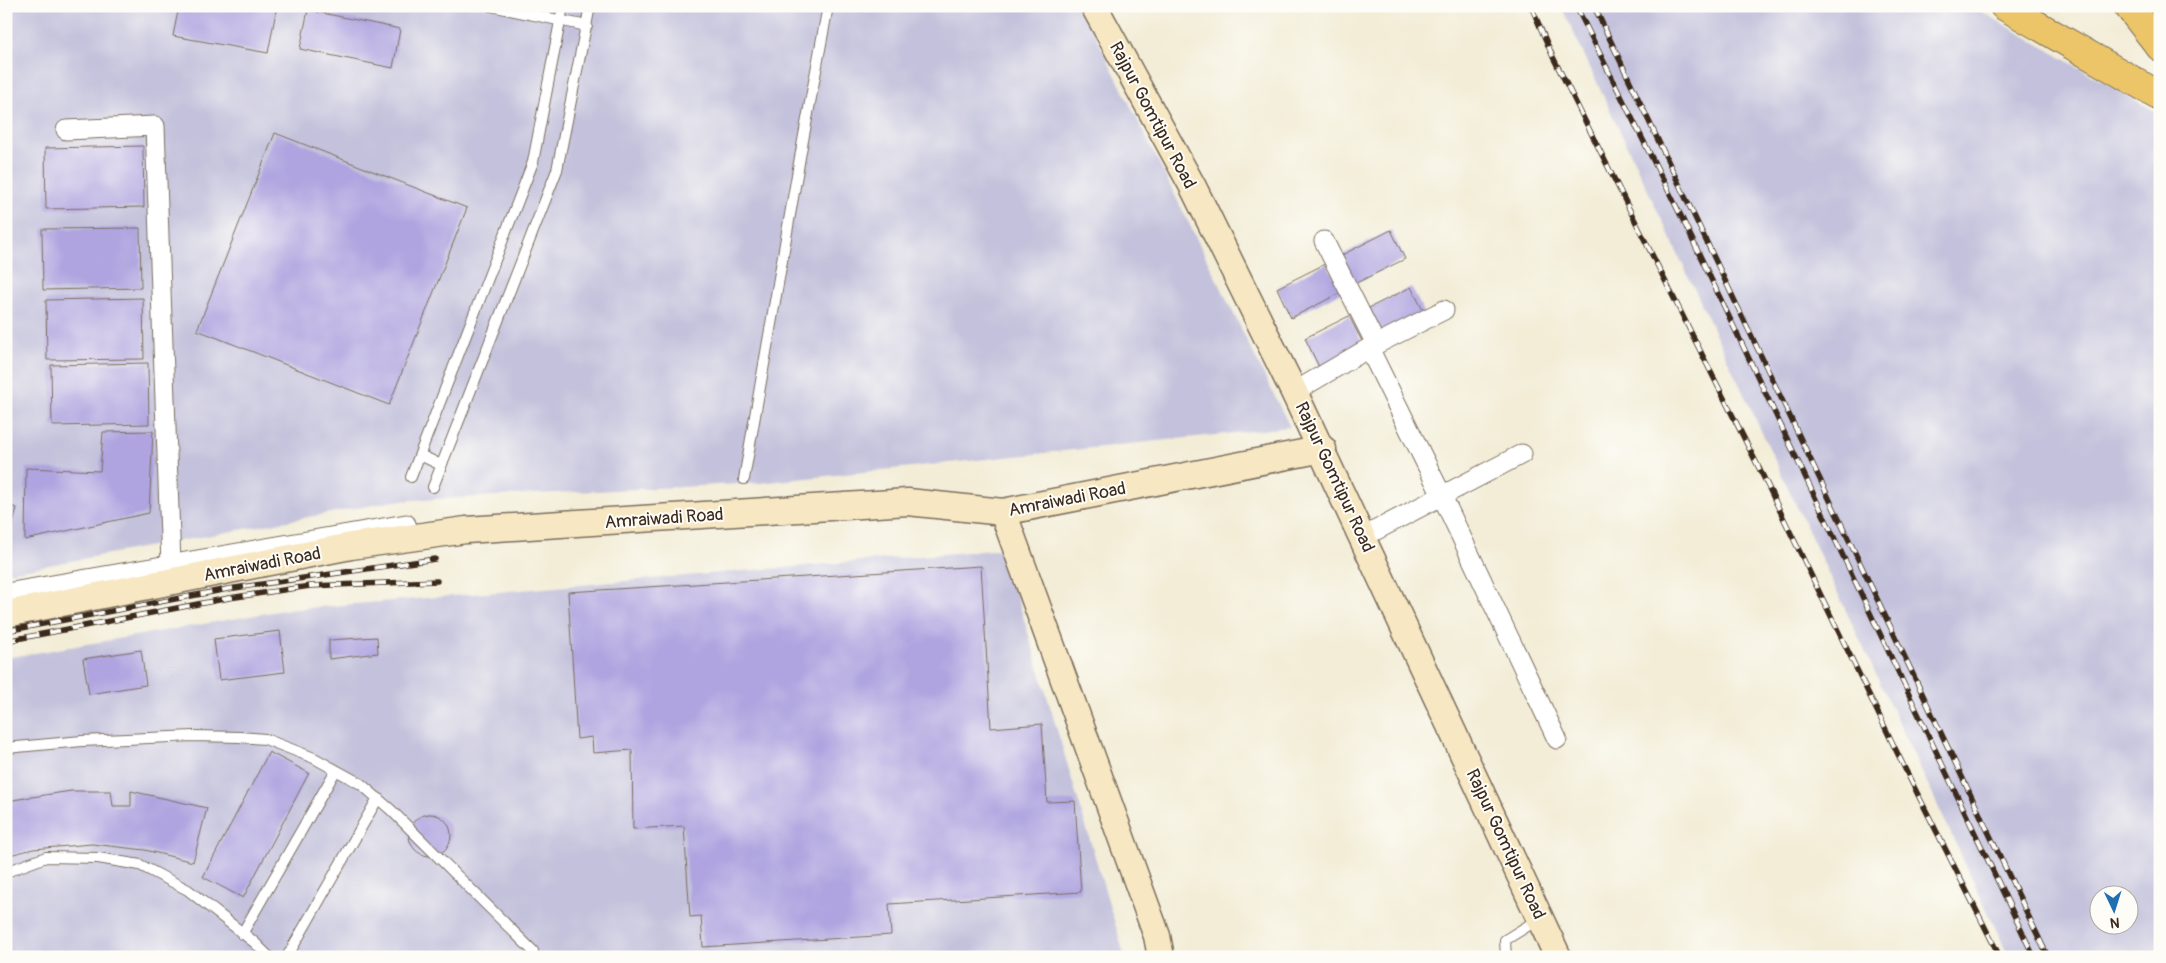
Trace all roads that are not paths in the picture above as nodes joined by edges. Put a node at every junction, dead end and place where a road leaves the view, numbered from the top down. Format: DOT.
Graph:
graph roads {
  1 [pos="491,6"];
  2 [pos="563,6"];
  3 [pos="590,6"];
  4 [pos="828,6"];
  5 [pos="1094,6"];
  6 [pos="2004,6"];
  7 [pos="2128,6"];
  8 [pos="2146,6"];
  9 [pos="561,21"];
  10 [pos="2160,24"];
  11 [pos="587,26"];
  12 [pos="2160,48"];
  13 [pos="2160,96"];
  14 [pos="66,130"];
  15 [pos="1324,241"];
  16 [pos="1444,310"];
  17 [pos="1372,346"];
  18 [pos="1294,392"];
  19 [pos="1323,450"];
  20 [pos="1522,454"];
  21 [pos="420,455"];
  22 [pos="441,465"];
  23 [pos="411,477"];
  24 [pos="744,479"];
  25 [pos="433,487"];
  26 [pos="1442,496"];
  27 [pos="1003,512"];
  28 [pos="1363,537"];
  29 [pos="410,538"];
  30 [pos="171,564"];
  31 [pos="6,593"];
  32 [pos="6,614"];
  33 [pos="1556,739"];
  34 [pos="6,748"];
  35 [pos="336,770"];
  36 [pos="378,798"];
  37 [pos="6,872"];
  38 [pos="1540,918"];
  39 [pos="242,934"];
  40 [pos="268,957"];
  41 [pos="288,957"];
  42 [pos="533,957"];
  43 [pos="1161,957"];
  44 [pos="1506,957"];
  45 [pos="1558,957"];
  1 -- 9 [label="lane"];
  2 -- 9 [label="lane"];
  3 -- 11 [label="lane"];
  4 -- 24 [label="lane"];
  5 -- 18 [label="main road, Rajpur Gomtipur Road"];
  6 -- 13 [label="main road"];
  7 -- 12 [label="main road"];
  8 -- 10 [label="main road"];
  9 -- 11 [label="lane"];
  9 -- 21 [label="lane"];
  11 -- 22 [label="lane"];
  14 -- 30 [label="street"];
  15 -- 17 [label="street"];
  16 -- 17 [label="street"];
  17 -- 18 [label="street"];
  17 -- 26 [label="street"];
  18 -- 19 [label="main road, Rajpur Gomtipur Road"];
  19 -- 27 [label="main road, Amraiwadi Road"];
  19 -- 28 [label="main road, Rajpur Gomtipur Road"];
  20 -- 26 [label="street"];
  21 -- 22 [label="lane"];
  21 -- 23 [label="lane"];
  22 -- 25 [label="lane"];
  26 -- 28 [label="street"];
  26 -- 33 [label="street"];
  27 -- 29 [label="main road, Amraiwadi Road"];
  27 -- 43 [label="main road"];
  28 -- 38 [label="main road, Rajpur Gomtipur Road"];
  29 -- 30 [label="street"];
  29 -- 32 [label="main road, Amraiwadi Road"];
  30 -- 31 [label="street"];
  34 -- 35 [label="lane"];
  35 -- 36 [label="lane"];
  35 -- 39 [label="lane"];
  36 -- 41 [label="lane"];
  36 -- 42 [label="lane"];
  37 -- 39 [label="lane"];
  38 -- 44 [label="lane"];
  38 -- 45 [label="main road, Rajpur Gomtipur Road"];
  39 -- 40 [label="lane"];
}
